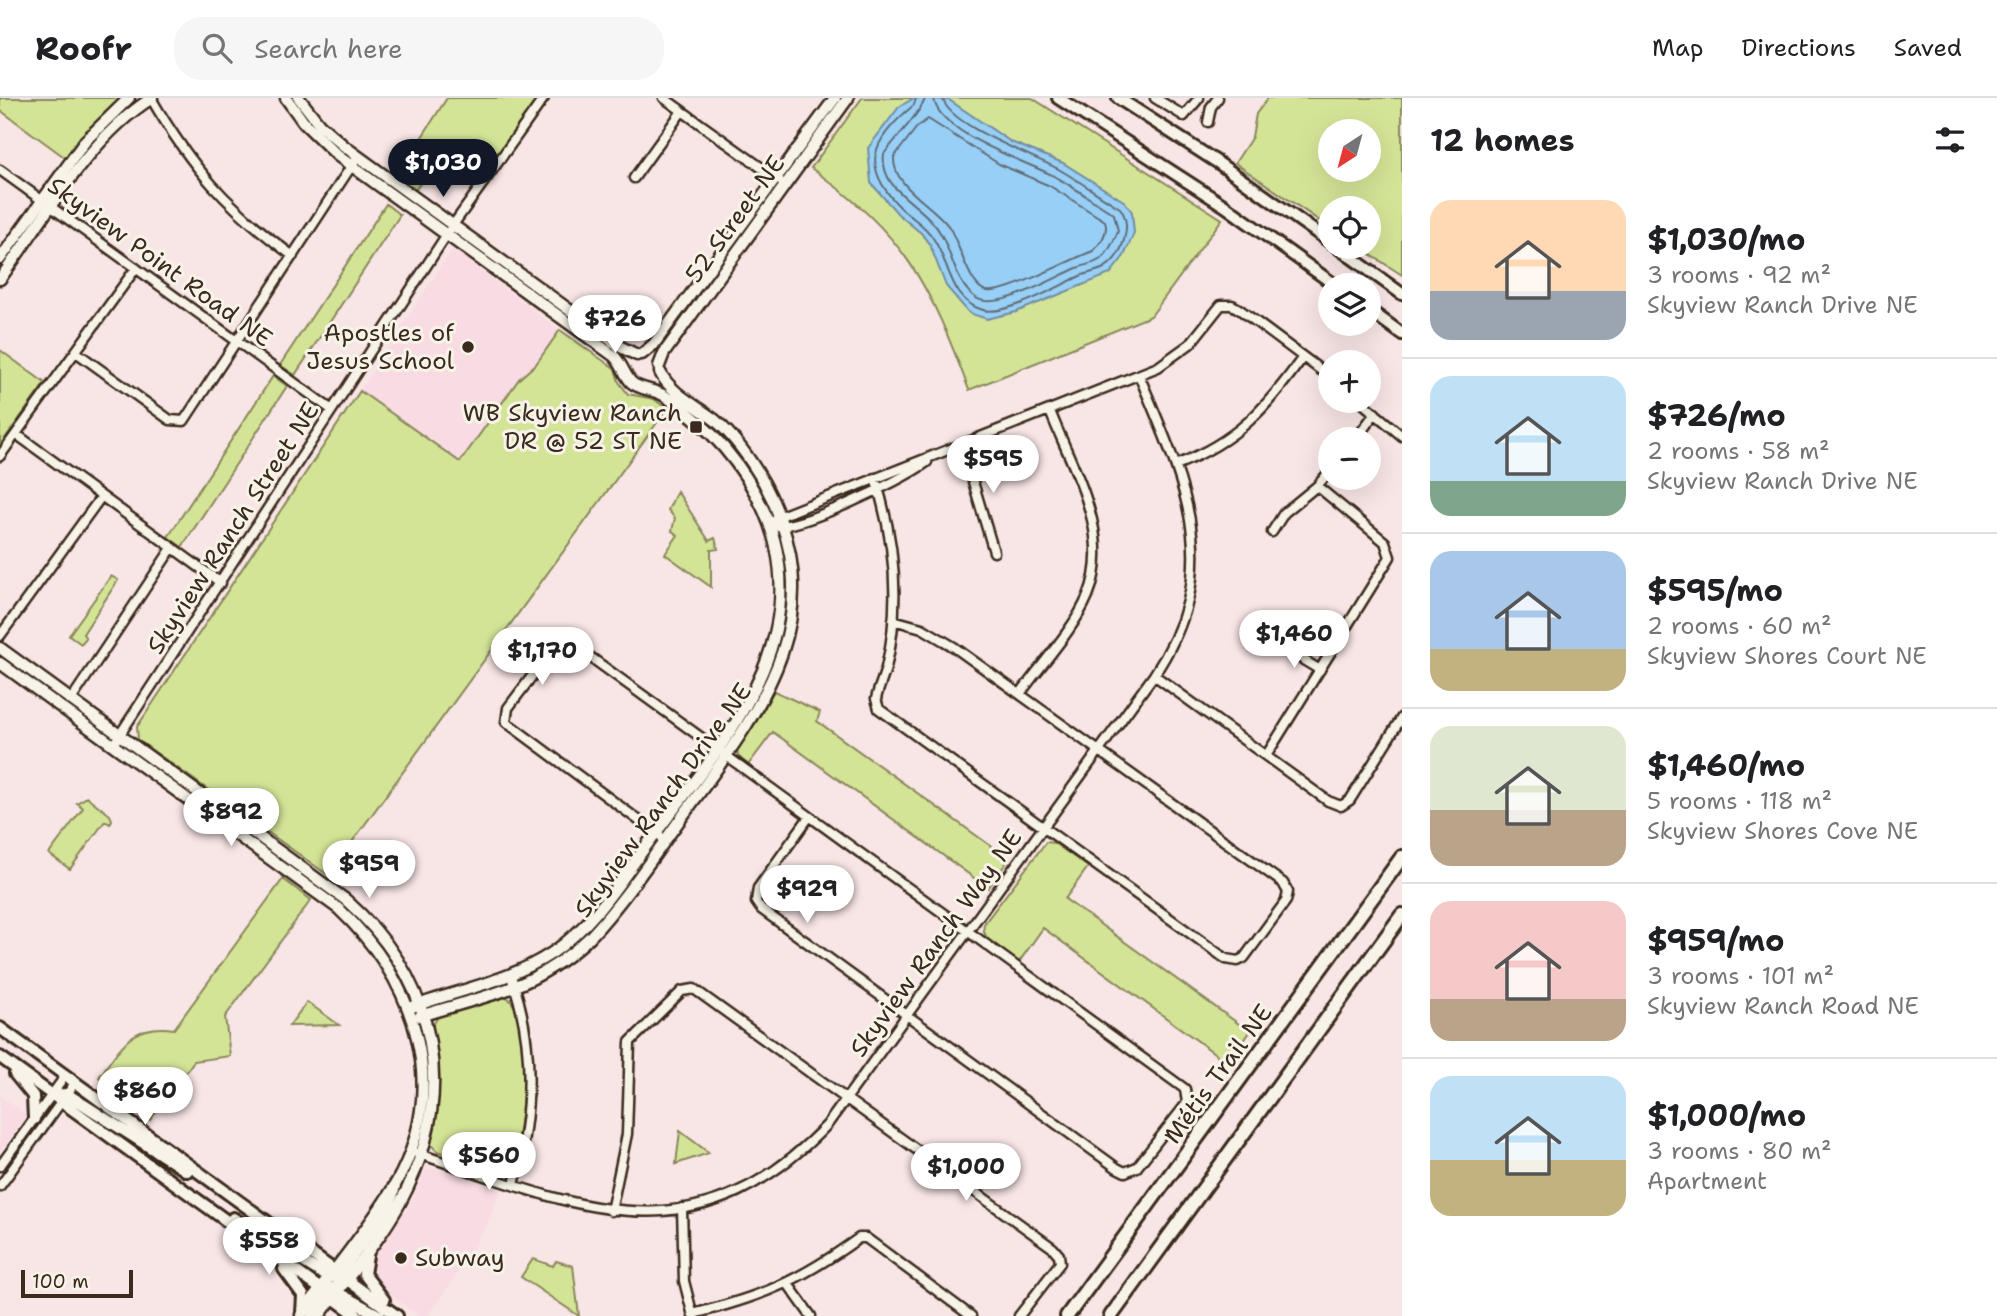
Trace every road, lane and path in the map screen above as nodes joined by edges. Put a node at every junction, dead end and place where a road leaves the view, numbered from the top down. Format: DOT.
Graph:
graph roads {
  1 [pos="129,98"];
  2 [pos="151,98"];
  3 [pos="286,98"];
  4 [pos="299,98"];
  5 [pos="544,98"];
  6 [pos="664,98"];
  7 [pos="835,98"];
  8 [pos="848,98"];
  9 [pos="1058,98"];
  10 [pos="1118,98"];
  11 [pos="1156,98"];
  12 [pos="1199,98"];
  13 [pos="1218,98"];
  14 [pos="682,111"];
  15 [pos="1208,122"];
  16 [pos="355,162"];
  17 [pos="0,170"];
  18 [pos="634,178"];
  19 [pos="781,182"];
  20 [pos="43,201"];
  21 [pos="52,207"];
  22 [pos="453,225"];
  23 [pos="1318,234"];
  24 [pos="446,235"];
  25 [pos="293,256"];
  26 [pos="0,259"];
  27 [pos="1354,259"];
  28 [pos="136,268"];
  29 [pos="1318,273"];
  30 [pos="0,279"];
  31 [pos="1402,294"];
  32 [pos="1381,319"];
  33 [pos="1402,334"];
  34 [pos="238,342"];
  35 [pos="76,352"];
  36 [pos="639,355"];
  37 [pos="1303,357"];
  38 [pos="1318,368"];
  39 [pos="659,369"];
  40 [pos="627,373"];
  41 [pos="1139,375"];
  42 [pos="645,387"];
  43 [pos="332,410"];
  44 [pos="1049,411"];
  45 [pos="1375,413"];
  46 [pos="1365,427"];
  47 [pos="16,435"];
  48 [pos="1402,436"];
  49 [pos="962,445"];
  50 [pos="0,456"];
  51 [pos="932,458"];
  52 [pos="1176,465"];
  53 [pos="874,478"];
  54 [pos="1317,486"];
  55 [pos="878,490"];
  56 [pos="101,497"];
  57 [pos="778,517"];
  58 [pos="770,526"];
  59 [pos="782,528"];
  60 [pos="1272,532"];
  61 [pos="172,548"];
  62 [pos="994,552"];
  63 [pos="221,583"];
  64 [pos="893,620"];
  65 [pos="0,636"];
  66 [pos="1282,647"];
  67 [pos="0,648"];
  68 [pos="0,663"];
  69 [pos="1320,670"];
  70 [pos="1154,675"];
  71 [pos="1020,694"];
  72 [pos="71,700"];
  73 [pos="1402,717"];
  74 [pos="116,740"];
  75 [pos="1099,750"];
  76 [pos="721,753"];
  77 [pos="1266,757"];
  78 [pos="809,817"];
  79 [pos="1044,827"];
  80 [pos="656,833"];
  81 [pos="665,840"];
  82 [pos="1402,855"];
  83 [pos="1402,915"];
  84 [pos="968,932"];
  85 [pos="511,976"];
  86 [pos="516,988"];
  87 [pos="422,1009"];
  88 [pos="411,1013"];
  89 [pos="908,1015"];
  90 [pos="0,1028"];
  91 [pos="0,1059"];
  92 [pos="66,1075"];
  93 [pos="75,1083"];
  94 [pos="51,1095"];
  95 [pos="64,1098"];
  96 [pos="848,1098"];
  97 [pos="34,1119"];
  98 [pos="410,1152"];
  99 [pos="421,1155"];
  100 [pos="0,1166"];
  101 [pos="395,1185"];
  102 [pos="514,1185"];
  103 [pos="0,1186"];
  104 [pos="189,1194"];
  105 [pos="235,1198"];
  106 [pos="682,1208"];
  107 [pos="611,1211"];
  108 [pos="251,1238"];
  109 [pos="368,1250"];
  110 [pos="333,1284"];
  111 [pos="788,1284"];
  112 [pos="305,1315"];
  113 [pos="693,1315"];
  114 [pos="319,1316"];
  115 [pos="358,1316"];
  116 [pos="380,1316"];
  117 [pos="399,1316"];
  118 [pos="811,1316"];
  119 [pos="971,1316"];
  120 [pos="1019,1316"];
  121 [pos="1067,1316"];
  122 [pos="1111,1316"];
  1 -- 20 [label="street"];
  2 -- 21 [label="street"];
  2 -- 25 [label="street"];
  3 -- 16 [label="street"];
  4 -- 16 [label="street"];
  5 -- 22 [label="street, Skyview Ranch Street NE"];
  6 -- 14 [label="street"];
  7 -- 19 [label="street, 52 Street NE"];
  8 -- 19 [label="street, 52 Street NE"];
  9 -- 29 [label="main road"];
  10 -- 23 [label="main road"];
  11 -- 12 [label="street"];
  13 -- 15 [label="street"];
  14 -- 18 [label="street"];
  14 -- 19 [label="street"];
  16 -- 22 [label="street"];
  16 -- 24 [label="street"];
  16 -- 25 [label="street"];
  17 -- 20 [label="street, Skyview Point Road NE"];
  19 -- 36 [label="street, 52 Street NE"];
  19 -- 39 [label="street, 52 Street NE"];
  20 -- 21 [label="street, Skyview Point Road NE"];
  20 -- 26 [label="street"];
  21 -- 28 [label="street, Skyview Point Road NE"];
  21 -- 30 [label="street"];
  22 -- 24 [label="street, Skyview Ranch Street NE"];
  22 -- 36 [label="street"];
  24 -- 40 [label="street"];
  24 -- 43 [label="street, Skyview Ranch Street NE"];
  25 -- 34 [label="street"];
  27 -- 31 [label="main road"];
  28 -- 34 [label="street, Skyview Point Road NE"];
  28 -- 35 [label="street"];
  32 -- 33 [label="main road"];
  34 -- 35 [label="street"];
  34 -- 43 [label="street, Skyview Point Road NE"];
  35 -- 47 [label="street"];
  36 -- 39 [label="street"];
  36 -- 40 [label="street"];
  37 -- 38 [label="street"];
  37 -- 41 [label="street"];
  37 -- 52 [label="street"];
  39 -- 42 [label="street"];
  39 -- 57 [label="street, Skyview Ranch Drive NE"];
  40 -- 42 [label="street"];
  41 -- 44 [label="street"];
  41 -- 52 [label="street, Skyview Ranch Way NE"];
  42 -- 58 [label="street, Skyview Ranch Drive NE"];
  43 -- 63 [label="street, Skyview Ranch Street NE"];
  44 -- 49 [label="street"];
  44 -- 71 [label="street"];
  45 -- 46 [label="street"];
  45 -- 48 [label="street"];
  47 -- 50 [label="street"];
  47 -- 56 [label="street"];
  49 -- 51 [label="street"];
  49 -- 62 [label="street"];
  51 -- 53 [label="street"];
  51 -- 55 [label="street"];
  52 -- 70 [label="street, Skyview Ranch Way NE"];
  53 -- 55 [label="street"];
  53 -- 57 [label="street"];
  54 -- 60 [label="street"];
  54 -- 69 [label="street"];
  55 -- 59 [label="street"];
  55 -- 64 [label="street"];
  56 -- 61 [label="street"];
  56 -- 65 [label="street"];
  57 -- 58 [label="street"];
  57 -- 59 [label="street, Skyview Ranch Drive NE"];
  58 -- 59 [label="street"];
  58 -- 76 [label="street, Skyview Ranch Drive NE"];
  59 -- 76 [label="street, Skyview Ranch Drive NE"];
  61 -- 63 [label="street"];
  61 -- 72 [label="street"];
  63 -- 74 [label="street, Skyview Ranch Street NE"];
  64 -- 71 [label="street"];
  64 -- 79 [label="street"];
  66 -- 69 [label="street"];
  67 -- 72 [label="street"];
  68 -- 74 [label="street"];
  69 -- 77 [label="street"];
  70 -- 75 [label="street, Skyview Ranch Way NE"];
  70 -- 77 [label="street"];
  71 -- 75 [label="street"];
  72 -- 74 [label="street"];
  73 -- 77 [label="street"];
  74 -- 87 [label="street"];
  74 -- 88 [label="street"];
  75 -- 79 [label="street, Skyview Ranch Way NE"];
  75 -- 79 [label="street"];
  76 -- 78 [label="street"];
  76 -- 80 [label="street, Skyview Ranch Drive NE"];
  76 -- 80 [label="street"];
  76 -- 81 [label="street, Skyview Ranch Drive NE"];
  78 -- 84 [label="street"];
  78 -- 89 [label="street"];
  79 -- 84 [label="street, Skyview Ranch Way NE"];
  80 -- 81 [label="street"];
  80 -- 85 [label="street, Skyview Ranch Drive NE"];
  81 -- 86 [label="street, Skyview Ranch Drive NE"];
  82 -- 121 [label="main road, Métis Trail NE"];
  83 -- 122 [label="main road"];
  84 -- 89 [label="street, Skyview Ranch Way NE"];
  84 -- 89 [label="street"];
  85 -- 86 [label="street"];
  85 -- 87 [label="street, Skyview Ranch Drive NE"];
  86 -- 87 [label="street, Skyview Ranch Drive NE"];
  86 -- 102 [label="street"];
  87 -- 88 [label="street, Skyview Ranch Drive NE"];
  87 -- 99 [label="street"];
  88 -- 98 [label="street"];
  89 -- 96 [label="street, Skyview Ranch Way NE"];
  90 -- 92 [label="main road"];
  91 -- 94 [label="main road"];
  91 -- 97 [label="main road"];
  92 -- 93 [label="main road"];
  92 -- 94 [label="street"];
  93 -- 95 [label="street"];
  93 -- 105 [label="main road"];
  94 -- 95 [label="main road"];
  94 -- 97 [label="street"];
  95 -- 103 [label="street"];
  95 -- 104 [label="main road"];
  95 -- 105 [label="main road"];
  96 -- 106 [label="street, Skyview Ranch Way NE"];
  96 -- 107 [label="street"];
  96 -- 120 [label="street"];
  97 -- 100 [label="street"];
  98 -- 99 [label="street, Skyview Ranch Way NE"];
  98 -- 101 [label="street"];
  99 -- 102 [label="street, Skyview Ranch Way NE"];
  99 -- 109 [label="street"];
  101 -- 110 [label="main road"];
  102 -- 107 [label="street, Skyview Ranch Way NE"];
  104 -- 108 [label="main road"];
  104 -- 110 [label="main road"];
  105 -- 110 [label="main road"];
  106 -- 107 [label="street, Skyview Ranch Way NE"];
  106 -- 113 [label="street"];
  108 -- 110 [label="main road"];
  108 -- 112 [label="main road"];
  109 -- 110 [label="street"];
  109 -- 117 [label="main road"];
  110 -- 112 [label="main road"];
  110 -- 114 [label="street"];
  110 -- 115 [label="main road"];
  110 -- 116 [label="main road"];
  110 -- 117 [label="main road"];
  111 -- 113 [label="street"];
  111 -- 118 [label="street"];
  111 -- 119 [label="street"];
}
